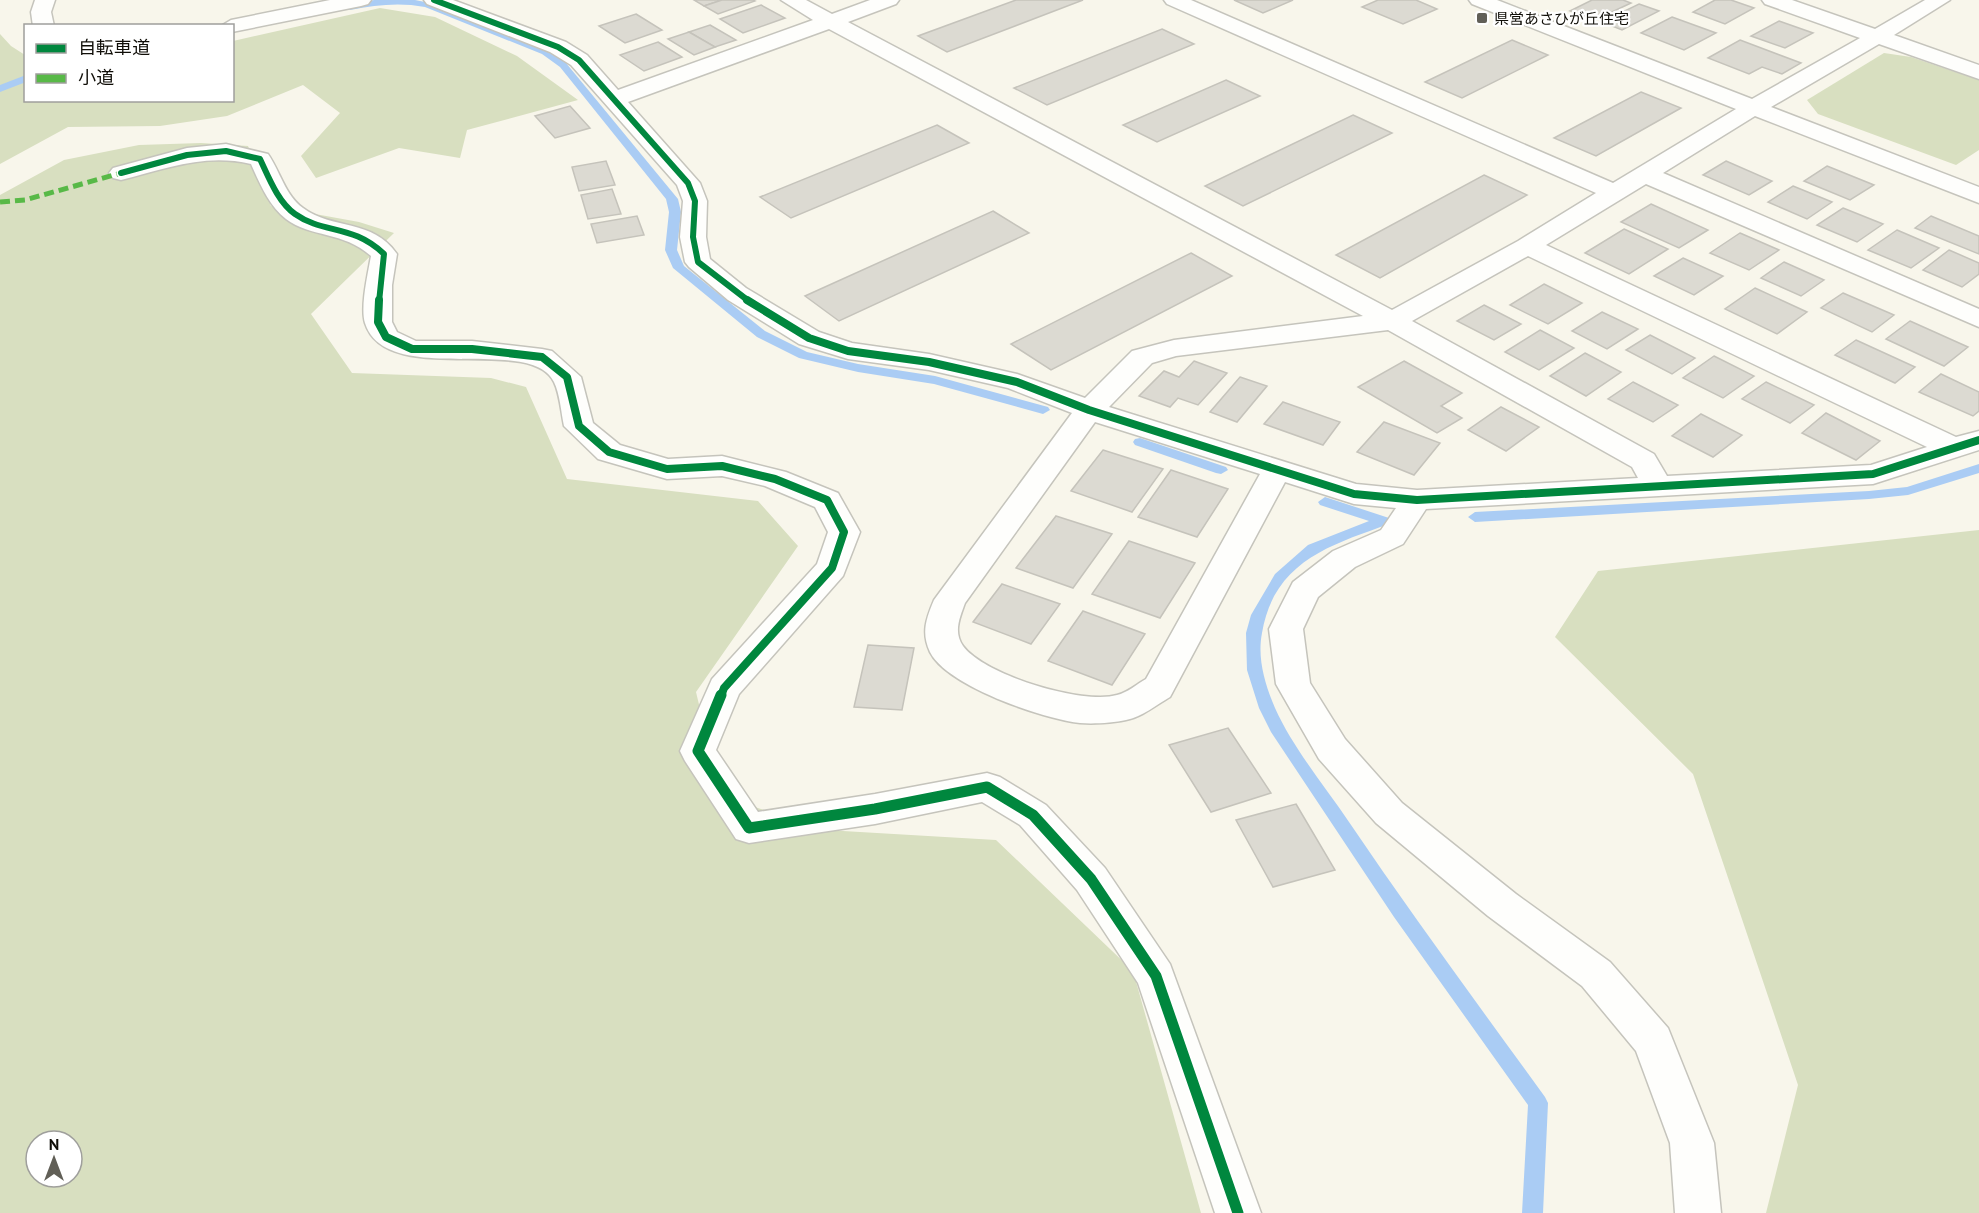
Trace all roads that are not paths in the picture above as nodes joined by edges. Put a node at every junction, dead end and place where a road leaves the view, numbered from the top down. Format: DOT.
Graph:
graph roads {
  1 [pos="45,0"];
  2 [pos="361,0"];
  3 [pos="434,0"];
  4 [pos="791,0"];
  5 [pos="889,0"];
  6 [pos="1174,0"];
  7 [pos="1479,0"];
  8 [pos="1772,0"];
  9 [pos="1940,0"];
  10 [pos="830,21"];
  11 [pos="43,24"];
  12 [pos="234,25"];
  13 [pos="1878,37"];
  14 [pos="1979,72"];
  15 [pos="614,99"];
  16 [pos="1753,108"];
  17 [pos="121,173"];
  18 [pos="1644,174"];
  19 [pos="1612,192"];
  20 [pos="1979,195"];
  21 [pos="1527,246"];
  22 [pos="1979,318"];
  23 [pos="1392,321"];
  24 [pos="1089,411"];
  25 [pos="1966,444"];
  26 [pos="1277,470"];
  27 [pos="1659,488"];
  28 [pos="1417,500"];
  29 [pos="1238,1213"];
  30 [pos="1698,1213"];
  1 -- 11 [label="street"];
  2 -- 12 [label="street"];
  3 -- 15 [label="street"];
  4 -- 10 [label="street"];
  5 -- 10 [label="street"];
  6 -- 19 [label="street"];
  7 -- 16 [label="street"];
  8 -- 13 [label="street"];
  9 -- 13 [label="street"];
  10 -- 15 [label="street"];
  10 -- 23 [label="street"];
  13 -- 14 [label="street"];
  13 -- 16 [label="street"];
  15 -- 24 [label="street"];
  16 -- 18 [label="street"];
  16 -- 20 [label="street"];
  17 -- 29 [label="street"];
  18 -- 19 [label="street"];
  18 -- 22 [label="street"];
  19 -- 21 [label="street"];
  21 -- 23 [label="street"];
  21 -- 25 [label="street"];
  23 -- 24 [label="street"];
  23 -- 27 [label="street"];
  24 -- 26 [label="street"];
  24 -- 26 [label="street"];
  25 -- 27 [label="street"];
  26 -- 28 [label="street"];
  27 -- 28 [label="street"];
  28 -- 30 [label="street"];
}
